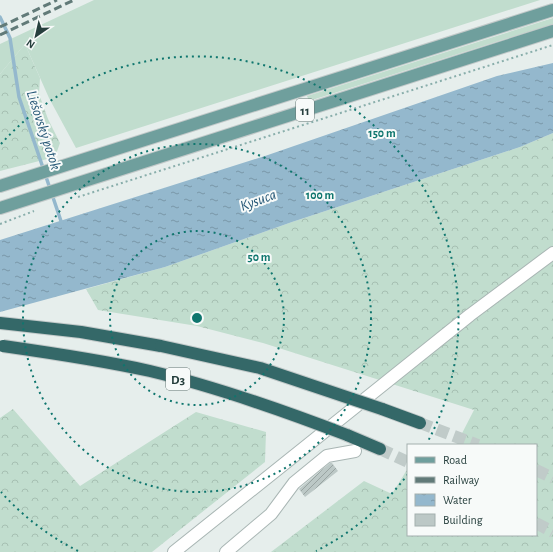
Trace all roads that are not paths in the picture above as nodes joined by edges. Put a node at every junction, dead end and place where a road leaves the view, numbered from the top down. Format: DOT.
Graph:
graph roads {
  1 [pos="553,10"];
  2 [pos="553,31"];
  3 [pos="0,186"];
  4 [pos="0,208"];
  5 [pos="553,253"];
  6 [pos="0,323"];
  7 [pos="0,346"];
  8 [pos="420,423"];
  9 [pos="380,449"];
  10 [pos="355,451"];
  11 [pos="174,552"];
  12 [pos="226,552"];
  1 -- 3 [label="main road, 11"];
  2 -- 4 [label="main road, 11"];
  5 -- 11 [label="street"];
  6 -- 8 [label="highway, D3, bridge"];
  7 -- 9 [label="highway, D3, bridge"];
  10 -- 12 [label="street"];
}
